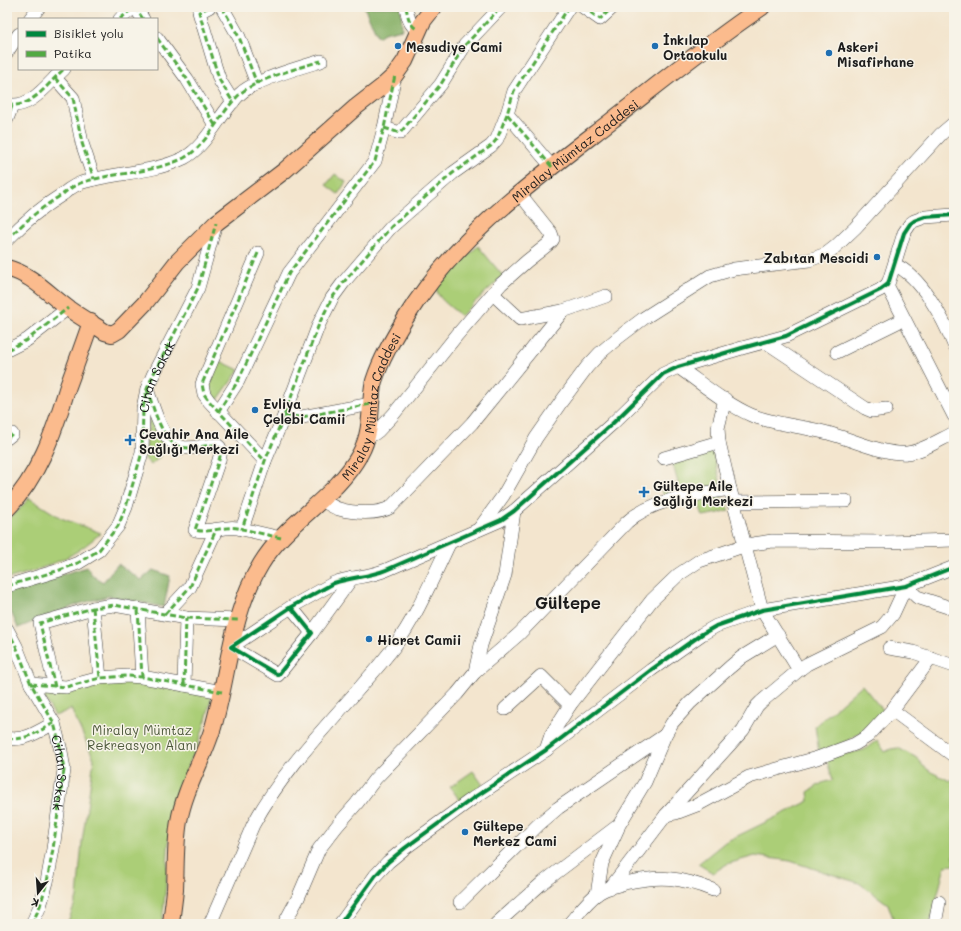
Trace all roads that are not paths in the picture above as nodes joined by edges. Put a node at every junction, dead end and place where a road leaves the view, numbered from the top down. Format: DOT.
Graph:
graph roads {
  1 [pos="38,7"];
  2 [pos="135,7"];
  3 [pos="209,7"];
  4 [pos="222,7"];
  5 [pos="406,7"];
  6 [pos="434,7"];
  7 [pos="501,7"];
  8 [pos="569,7"];
  9 [pos="582,7"];
  10 [pos="613,7"];
  11 [pos="762,7"];
  12 [pos="31,18"];
  13 [pos="121,18"];
  14 [pos="143,18"];
  15 [pos="418,30"];
  16 [pos="18,36"];
  17 [pos="158,39"];
  18 [pos="7,52"];
  19 [pos="321,61"];
  20 [pos="60,73"];
  21 [pos="395,75"];
  22 [pos="257,84"];
  23 [pos="233,102"];
  24 [pos="9,105"];
  25 [pos="507,114"];
  26 [pos="7,119"];
  27 [pos="954,123"];
  28 [pos="215,125"];
  29 [pos="384,128"];
  30 [pos="552,167"];
  31 [pos="94,179"];
  32 [pos="520,194"];
  33 [pos="954,215"];
  34 [pos="216,223"];
  35 [pos="7,240"];
  36 [pos="258,253"];
  37 [pos="895,265"];
  38 [pos="7,268"];
  39 [pos="887,285"];
  40 [pos="493,294"];
  41 [pos="606,296"];
  42 [pos="68,308"];
  43 [pos="564,311"];
  44 [pos="904,319"];
  45 [pos="90,322"];
  46 [pos="952,337"];
  47 [pos="766,342"];
  48 [pos="7,350"];
  49 [pos="837,352"];
  50 [pos="678,367"];
  51 [pos="147,389"];
  52 [pos="725,399"];
  53 [pos="371,404"];
  54 [pos="886,409"];
  55 [pos="218,412"];
  56 [pos="284,416"];
  57 [pos="954,416"];
  58 [pos="954,433"];
  59 [pos="368,435"];
  60 [pos="719,442"];
  61 [pos="664,458"];
  62 [pos="266,462"];
  63 [pos="732,496"];
  64 [pos="322,500"];
  65 [pos="846,501"];
  66 [pos="7,509"];
  67 [pos="514,511"];
  68 [pos="242,529"];
  69 [pos="216,530"];
  70 [pos="478,530"];
  71 [pos="281,538"];
  72 [pos="954,540"];
  73 [pos="450,542"];
  74 [pos="746,545"];
  75 [pos="954,567"];
  76 [pos="352,578"];
  77 [pos="7,586"];
  78 [pos="906,586"];
  79 [pos="291,607"];
  80 [pos="93,608"];
  81 [pos="138,609"];
  82 [pos="954,609"];
  83 [pos="762,610"];
  84 [pos="164,614"];
  85 [pos="186,618"];
  86 [pos="238,620"];
  87 [pos="7,629"];
  88 [pos="312,633"];
  89 [pos="778,635"];
  90 [pos="231,647"];
  91 [pos="889,648"];
  92 [pos="931,658"];
  93 [pos="954,666"];
  94 [pos="799,670"];
  95 [pos="475,672"];
  96 [pos="142,677"];
  97 [pos="100,678"];
  98 [pos="31,684"];
  99 [pos="184,685"];
  100 [pos="55,687"];
  101 [pos="222,692"];
  102 [pos="570,705"];
  103 [pos="505,709"];
  104 [pos="892,710"];
  105 [pos="54,723"];
  106 [pos="665,735"];
  107 [pos="7,738"];
  108 [pos="546,750"];
  109 [pos="954,756"];
  110 [pos="666,815"];
  111 [pos="619,825"];
  112 [pos="611,887"];
  113 [pos="713,890"];
  114 [pos="597,894"];
  115 [pos="460,902"];
  116 [pos="939,902"];
  117 [pos="32,924"];
  118 [pos="171,924"];
  119 [pos="210,924"];
  120 [pos="284,924"];
  121 [pos="340,924"];
  122 [pos="496,924"];
  123 [pos="569,924"];
  124 [pos="935,924"];
  1 -- 12 [label="street"];
  2 -- 13 [label="street"];
  2 -- 14 [label="street"];
  3 -- 23 [label="street"];
  4 -- 22 [label="street"];
  5 -- 15 [label="street"];
  6 -- 15 [label="main road"];
  7 -- 29 [label="street"];
  8 -- 25 [label="street"];
  9 -- 10 [label="street"];
  11 -- 30 [label="main road, Miralay Mümtaz Caddesi"];
  15 -- 21 [label="main road"];
  16 -- 18 [label="street"];
  17 -- 28 [label="street"];
  19 -- 22 [label="street"];
  20 -- 24 [label="street"];
  20 -- 31 [label="street"];
  21 -- 29 [label="street"];
  21 -- 34 [label="main road"];
  22 -- 23 [label="street"];
  23 -- 28 [label="street"];
  24 -- 26 [label="street"];
  25 -- 30 [label="street"];
  25 -- 56 [label="street"];
  27 -- 70 [label="street"];
  28 -- 31 [label="street"];
  29 -- 55 [label="street"];
  30 -- 32 [label="main road, Miralay Mümtaz Caddesi"];
  31 -- 35 [label="street"];
  32 -- 40 [label="street"];
  32 -- 53 [label="main road, Miralay Mümtaz Caddesi"];
  33 -- 37 [label="street"];
  34 -- 45 [label="main road"];
  34 -- 51 [label="street, Cihan Sokak"];
  36 -- 55 [label="street"];
  37 -- 39 [label="street"];
  37 -- 46 [label="street"];
  38 -- 42 [label="main road"];
  39 -- 44 [label="street"];
  39 -- 47 [label="street"];
  40 -- 43 [label="street"];
  40 -- 59 [label="street"];
  41 -- 43 [label="street"];
  42 -- 45 [label="main road"];
  42 -- 48 [label="street"];
  43 -- 64 [label="street"];
  44 -- 49 [label="street"];
  44 -- 57 [label="street"];
  45 -- 66 [label="main road"];
  47 -- 50 [label="street"];
  47 -- 54 [label="street"];
  50 -- 52 [label="street"];
  50 -- 67 [label="street"];
  51 -- 69 [label="street"];
  51 -- 77 [label="street, Cihan Sokak"];
  52 -- 58 [label="street"];
  52 -- 60 [label="street"];
  53 -- 56 [label="street"];
  53 -- 59 [label="main road, Miralay Mümtaz Caddesi"];
  55 -- 62 [label="street"];
  56 -- 62 [label="street"];
  59 -- 64 [label="main road, Miralay Mümtaz Caddesi"];
  60 -- 61 [label="street"];
  60 -- 63 [label="street"];
  62 -- 68 [label="street"];
  63 -- 65 [label="street"];
  63 -- 74 [label="street"];
  63 -- 95 [label="street"];
  64 -- 71 [label="main road, Miralay Mümtaz Caddesi"];
  67 -- 70 [label="street"];
  67 -- 95 [label="street"];
  68 -- 69 [label="street"];
  68 -- 71 [label="street"];
  69 -- 84 [label="street"];
  70 -- 73 [label="street"];
  71 -- 86 [label="main road, Miralay Mümtaz Caddesi"];
  72 -- 74 [label="street"];
  73 -- 76 [label="street"];
  73 -- 119 [label="street"];
  74 -- 83 [label="street"];
  74 -- 102 [label="street"];
  75 -- 78 [label="street"];
  76 -- 79 [label="street"];
  76 -- 88 [label="street"];
  78 -- 82 [label="street"];
  78 -- 83 [label="street"];
  78 -- 94 [label="street"];
  79 -- 88 [label="street"];
  79 -- 90 [label="street"];
  80 -- 81 [label="street"];
  80 -- 97 [label="street"];
  80 -- 100 [label="street"];
  81 -- 84 [label="street"];
  81 -- 96 [label="street"];
  83 -- 89 [label="street"];
  83 -- 108 [label="street"];
  84 -- 85 [label="street"];
  85 -- 86 [label="street"];
  85 -- 99 [label="street"];
  86 -- 90 [label="main road, Miralay Mümtaz Caddesi"];
  87 -- 98 [label="street, Cihan Sokak"];
  88 -- 90 [label="street"];
  89 -- 94 [label="street"];
  89 -- 106 [label="street"];
  90 -- 101 [label="main road, Miralay Mümtaz Caddesi"];
  91 -- 92 [label="street"];
  92 -- 93 [label="street"];
  92 -- 104 [label="street"];
  94 -- 110 [label="street"];
  95 -- 120 [label="street"];
  96 -- 97 [label="street"];
  96 -- 99 [label="street"];
  97 -- 100 [label="street"];
  98 -- 100 [label="street"];
  98 -- 105 [label="street, Cihan Sokak"];
  99 -- 101 [label="street"];
  101 -- 118 [label="main road, Miralay Mümtaz Caddesi"];
  102 -- 103 [label="street"];
  102 -- 108 [label="street"];
  104 -- 109 [label="street"];
  104 -- 110 [label="street"];
  105 -- 107 [label="street"];
  105 -- 117 [label="street, Cihan Sokak"];
  106 -- 111 [label="street"];
  106 -- 115 [label="street"];
  108 -- 121 [label="street"];
  110 -- 112 [label="street"];
  111 -- 114 [label="street"];
  111 -- 122 [label="street"];
  112 -- 113 [label="street"];
  112 -- 114 [label="street"];
  114 -- 123 [label="street"];
  116 -- 124 [label="street"];
}
